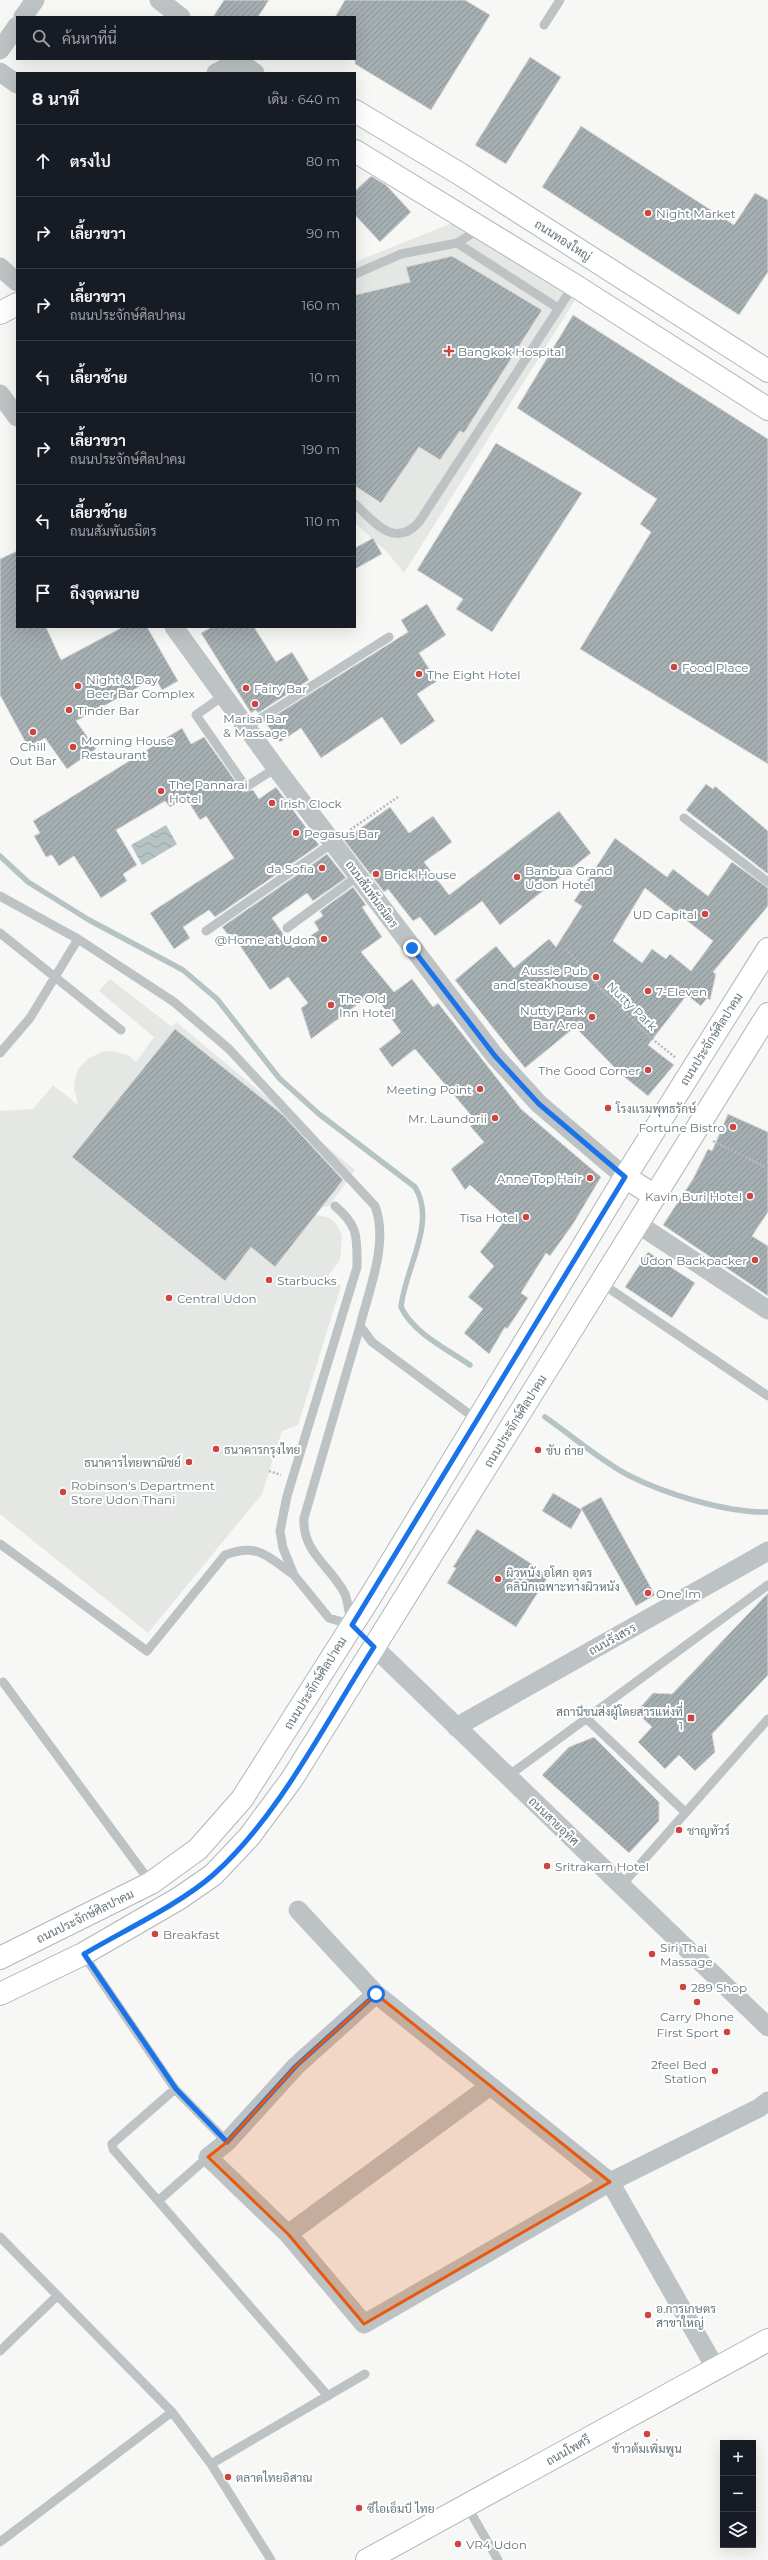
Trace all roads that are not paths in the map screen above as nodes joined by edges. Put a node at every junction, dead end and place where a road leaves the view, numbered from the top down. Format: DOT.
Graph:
graph roads {
  1 [pos="35,0"];
  2 [pos="159,0"];
  3 [pos="560,0"];
  4 [pos="24,16"];
  5 [pos="180,16"];
  6 [pos="544,25"];
  7 [pos="16,27"];
  8 [pos="0,50"];
  9 [pos="237,60"];
  10 [pos="0,72"];
  11 [pos="218,72"];
  12 [pos="253,72"];
  13 [pos="16,83"];
  14 [pos="356,113"];
  15 [pos="356,153"];
  16 [pos="437,160"];
  17 [pos="420,190"];
  18 [pos="482,228"];
  19 [pos="457,243"];
  20 [pos="0,267"];
  21 [pos="356,274"];
  22 [pos="16,281"];
  23 [pos="574,285"];
  24 [pos="16,305"];
  25 [pos="558,308"];
  26 [pos="0,314"];
  27 [pos="768,372"];
  28 [pos="0,394"];
  29 [pos="768,409"];
  30 [pos="16,415"];
  31 [pos="356,505"];
  32 [pos="175,628"];
  33 [pos="389,638"];
  34 [pos="223,696"];
  35 [pos="247,727"];
  36 [pos="276,768"];
  37 [pos="684,818"];
  38 [pos="334,842"];
  39 [pos="358,876"];
  40 [pos="768,882"];
  41 [pos="0,896"];
  42 [pos="287,928"];
  43 [pos="206,931"];
  44 [pos="0,933"];
  45 [pos="78,939"];
  46 [pos="768,949"];
  47 [pos="57,976"];
  48 [pos="768,1014"];
  49 [pos="121,1030"];
  50 [pos="0,1053"];
  51 [pos="625,1177"];
  52 [pos="655,1196"];
  53 [pos="335,1206"];
  54 [pos="638,1224"];
  55 [pos="601,1283"];
  56 [pos="768,1310"];
  57 [pos="360,1326"];
  58 [pos="768,1396"];
  59 [pos="476,1419"];
  60 [pos="504,1439"];
  61 [pos="0,1544"];
  62 [pos="766,1557"];
  63 [pos="294,1575"];
  64 [pos="768,1585"];
  65 [pos="352,1625"];
  66 [pos="374,1647"];
  67 [pos="3,1682"];
  68 [pos="587,1719"];
  69 [pos="768,1719"];
  70 [pos="456,1727"];
  71 [pos="508,1776"];
  72 [pos="685,1812"];
  73 [pos="152,1883"];
  74 [pos="621,1886"];
  75 [pos="298,1910"];
  76 [pos="84,1954"];
  77 [pos="0,1958"];
  78 [pos="0,1992"];
  79 [pos="376,1994"];
  80 [pos="768,2027"];
  81 [pos="490,2086"];
  82 [pos="176,2089"];
  83 [pos="768,2101"];
  84 [pos="227,2142"];
  85 [pos="208,2157"];
  86 [pos="610,2182"];
  87 [pos="158,2201"];
  88 [pos="288,2234"];
  89 [pos="0,2237"];
  90 [pos="57,2296"];
  91 [pos="768,2340"];
  92 [pos="0,2351"];
  93 [pos="716,2369"];
  94 [pos="365,2374"];
  95 [pos="328,2396"];
  96 [pos="172,2412"];
  97 [pos="211,2464"];
  98 [pos="467,2506"];
  99 [pos="0,2542"];
  100 [pos="271,2560"];
  101 [pos="367,2560"];
  102 [pos="498,2560"];
  1 -- 4 [label="street"];
  2 -- 5 [label="street"];
  3 -- 6 [label="lane"];
  7 -- 8 [label="street"];
  9 -- 11 [label="street"];
  9 -- 12 [label="street"];
  10 -- 13 [label="street"];
  14 -- 16 [label="street, ถนนทองใหญ่"];
  15 -- 17 [label="street"];
  16 -- 17 [label="street"];
  16 -- 27 [label="street, ถนนทองใหญ่"];
  17 -- 18 [label="street"];
  18 -- 19 [label="lane"];
  18 -- 23 [label="street"];
  19 -- 21 [label="lane"];
  19 -- 25 [label="lane"];
  20 -- 22 [label="street"];
  23 -- 25 [label="lane"];
  23 -- 29 [label="street"];
  24 -- 26 [label="street"];
  25 -- 31 [label="lane"];
  28 -- 30 [label="street"];
  32 -- 34 [label="street, ถนนสัมพันธมิตร"];
  33 -- 35 [label="lane"];
  34 -- 35 [label="street, ถนนสัมพันธมิตร"];
  34 -- 36 [label="lane"];
  35 -- 36 [label="street, ถนนสัมพันธมิตร"];
  36 -- 38 [label="street, ถนนสัมพันธมิตร"];
  37 -- 40 [label="lane"];
  38 -- 39 [label="street, ถนนสัมพันธมิตร"];
  38 -- 43 [label="lane"];
  39 -- 42 [label="lane"];
  39 -- 51 [label="street, ถนนสัมพันธมิตร"];
  41 -- 45 [label="lane"];
  44 -- 47 [label="lane"];
  45 -- 47 [label="lane"];
  45 -- 57 [label="lane"];
  46 -- 51 [label="street, ถนนประจักษ์ศิลปาคม"];
  47 -- 49 [label="lane"];
  47 -- 50 [label="lane"];
  48 -- 52 [label="street, ถนนประจักษ์ศิลปาคม"];
  51 -- 52 [label="street"];
  51 -- 59 [label="street, ถนนประจักษ์ศิลปาคม"];
  52 -- 54 [label="street, ถนนประจักษ์ศิลปาคม"];
  53 -- 63 [label="lane"];
  54 -- 55 [label="street, ถนนประจักษ์ศิลปาคม"];
  54 -- 56 [label="street"];
  55 -- 58 [label="lane"];
  55 -- 60 [label="street, ถนนประจักษ์ศิลปาคม"];
  57 -- 59 [label="lane"];
  57 -- 65 [label="lane"];
  59 -- 60 [label="street"];
  59 -- 65 [label="street, ถนนประจักษ์ศิลปาคม"];
  60 -- 66 [label="street, ถนนประจักษ์ศิลปาคม"];
  61 -- 63 [label="lane"];
  62 -- 70 [label="street, ถนนรังสรร"];
  63 -- 65 [label="lane"];
  64 -- 68 [label="lane"];
  65 -- 66 [label="street"];
  65 -- 73 [label="street, ถนนประจักษ์ศิลปาคม"];
  66 -- 70 [label="street, ถนนสายอุทิศ"];
  66 -- 76 [label="street, ถนนประจักษ์ศิลปาคม"];
  67 -- 73 [label="lane"];
  68 -- 71 [label="lane"];
  68 -- 72 [label="lane"];
  69 -- 72 [label="lane"];
  70 -- 71 [label="street, ถนนสายอุทิศ"];
  71 -- 74 [label="street, ถนนสายอุทิศ"];
  72 -- 74 [label="lane"];
  73 -- 77 [label="street, ถนนประจักษ์ศิลปาคม"];
  74 -- 80 [label="street, ถนนสายอุทิศ"];
  75 -- 79 [label="street"];
  76 -- 78 [label="street, ถนนประจักษ์ศิลปาคม"];
  76 -- 82 [label="lane"];
  79 -- 81 [label="street"];
  79 -- 84 [label="street"];
  81 -- 86 [label="street"];
  81 -- 88 [label="street"];
  82 -- 84 [label="lane"];
  82 -- 87 [label="lane"];
  83 -- 86 [label="street"];
  84 -- 85 [label="street"];
  85 -- 87 [label="lane"];
  85 -- 88 [label="street"];
  86 -- 88 [label="street"];
  86 -- 93 [label="street"];
  87 -- 95 [label="lane"];
  89 -- 90 [label="lane"];
  90 -- 92 [label="lane"];
  90 -- 96 [label="lane"];
  91 -- 93 [label="street, ถนนโพศรี"];
  93 -- 98 [label="street, ถนนโพศรี"];
  94 -- 95 [label="lane"];
  95 -- 97 [label="lane"];
  96 -- 97 [label="lane"];
  96 -- 99 [label="lane"];
  97 -- 100 [label="lane"];
  98 -- 101 [label="street, ถนนโพศรี"];
  98 -- 102 [label="lane"];
}
